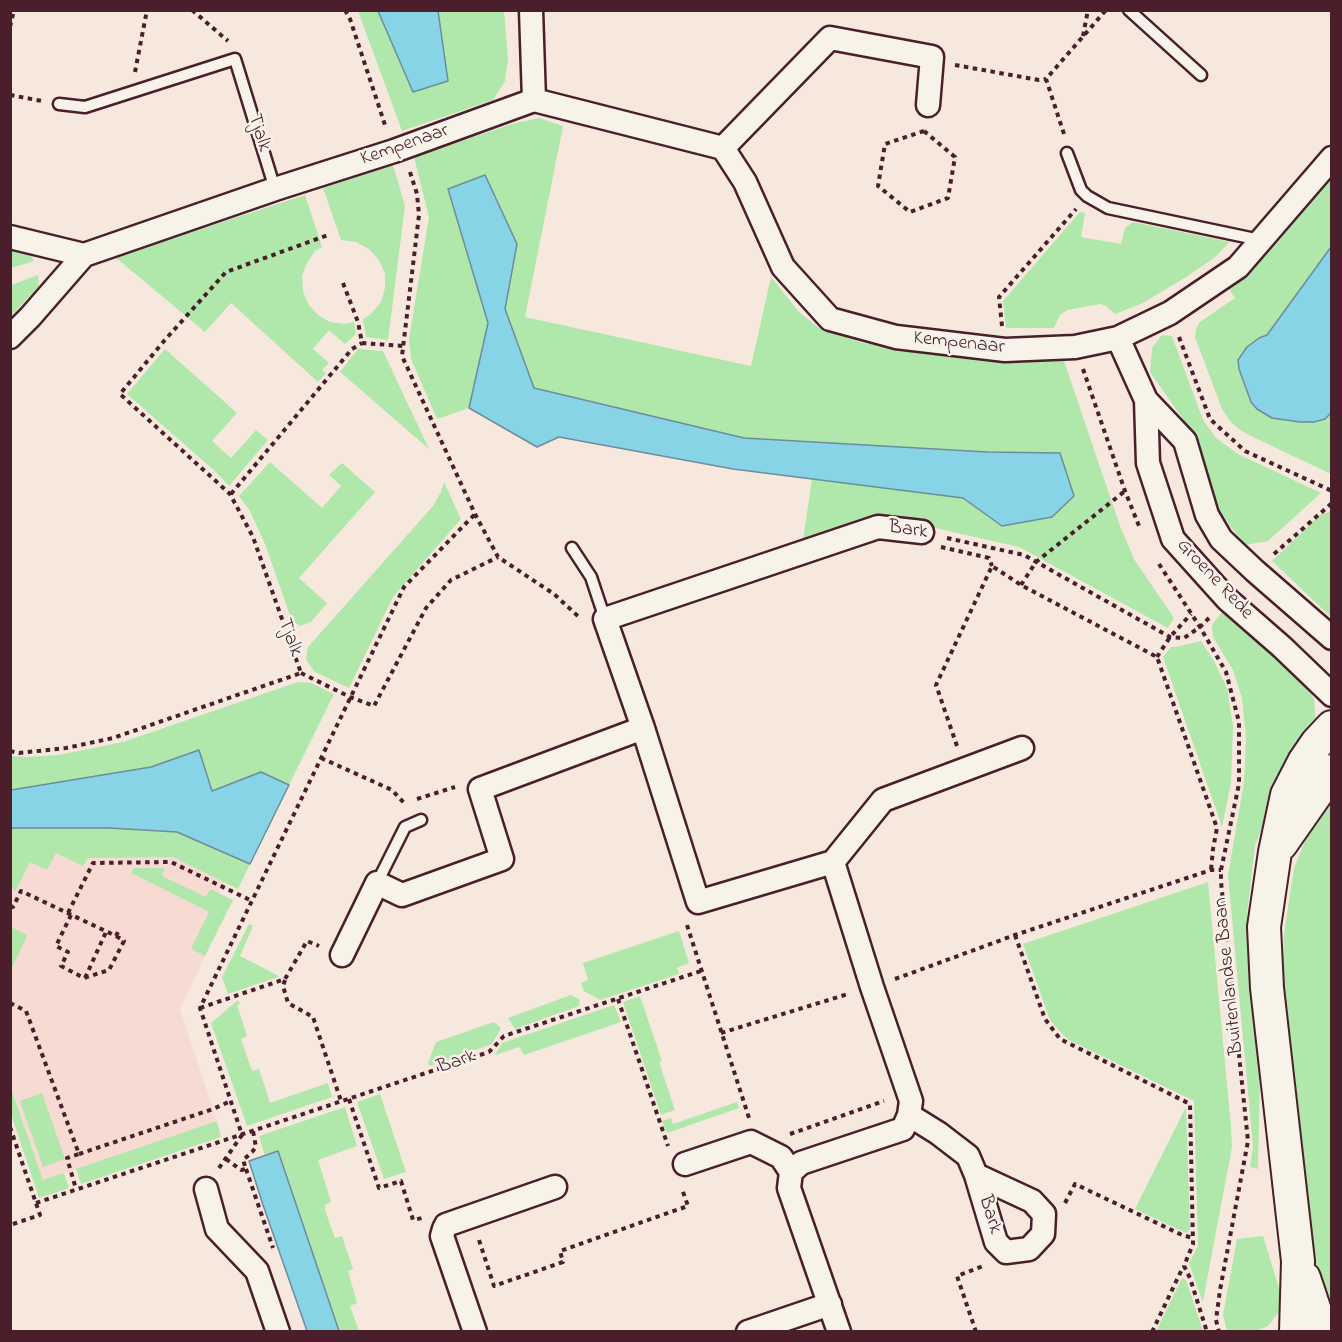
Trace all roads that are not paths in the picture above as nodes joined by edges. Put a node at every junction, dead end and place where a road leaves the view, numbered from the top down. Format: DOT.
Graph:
graph roads {
  1 [pos="531,10"];
  2 [pos="1129,10"];
  3 [pos="1201,75"];
  4 [pos="534,100"];
  5 [pos="59,104"];
  6 [pos="928,105"];
  7 [pos="723,148"];
  8 [pos="1067,153"];
  9 [pos="1332,158"];
  10 [pos="275,189"];
  11 [pos="10,237"];
  12 [pos="1261,240"];
  13 [pos="84,255"];
  14 [pos="10,337"];
  15 [pos="1118,338"];
  16 [pos="1146,400"];
  17 [pos="922,532"];
  18 [pos="572,549"];
  19 [pos="605,619"];
  20 [pos="1332,638"];
  21 [pos="1332,695"];
  22 [pos="1332,727"];
  23 [pos="643,728"];
  24 [pos="1022,748"];
  25 [pos="1332,771"];
  26 [pos="421,819"];
  27 [pos="1275,852"];
  28 [pos="833,862"];
  29 [pos="377,883"];
  30 [pos="342,955"];
  31 [pos="909,1115"];
  32 [pos="680,1165"];
  33 [pos="791,1172"];
  34 [pos="976,1175"];
  35 [pos="555,1187"];
  36 [pos="206,1189"];
  37 [pos="830,1304"];
  38 [pos="1301,1331"];
  39 [pos="278,1332"];
  40 [pos="475,1332"];
  41 [pos="748,1332"];
  42 [pos="839,1332"];
  1 -- 4 [label="street"];
  2 -- 3 [label="lane"];
  4 -- 7 [label="street"];
  4 -- 10 [label="street, Kempenaar"];
  5 -- 10 [label="lane, Tjalk"];
  6 -- 7 [label="street"];
  7 -- 15 [label="street, Kempenaar"];
  8 -- 12 [label="lane"];
  9 -- 12 [label="street, Kempenaar"];
  10 -- 13 [label="street"];
  11 -- 13 [label="street"];
  12 -- 15 [label="street, Kempenaar"];
  13 -- 14 [label="street"];
  15 -- 16 [label="street, Groene Rede"];
  16 -- 20 [label="street, Groene Rede"];
  16 -- 21 [label="street, Groene Rede"];
  17 -- 19 [label="street, Bark"];
  18 -- 19 [label="lane"];
  19 -- 23 [label="street"];
  22 -- 27 [label="street, Buitenlandse Baan"];
  23 -- 28 [label="street"];
  23 -- 29 [label="street"];
  24 -- 28 [label="street"];
  25 -- 27 [label="street, Buitenlandse Baan"];
  26 -- 29 [label="lane"];
  27 -- 38 [label="street, Buitenlandse Baan"];
  28 -- 31 [label="street"];
  29 -- 30 [label="street"];
  31 -- 33 [label="street"];
  31 -- 34 [label="street, Bark"];
  32 -- 33 [label="street"];
  33 -- 37 [label="street"];
  34 -- 34 [label="street, Bark"];
  35 -- 40 [label="street"];
  36 -- 39 [label="street"];
  37 -- 41 [label="street"];
  37 -- 42 [label="street"];
}
